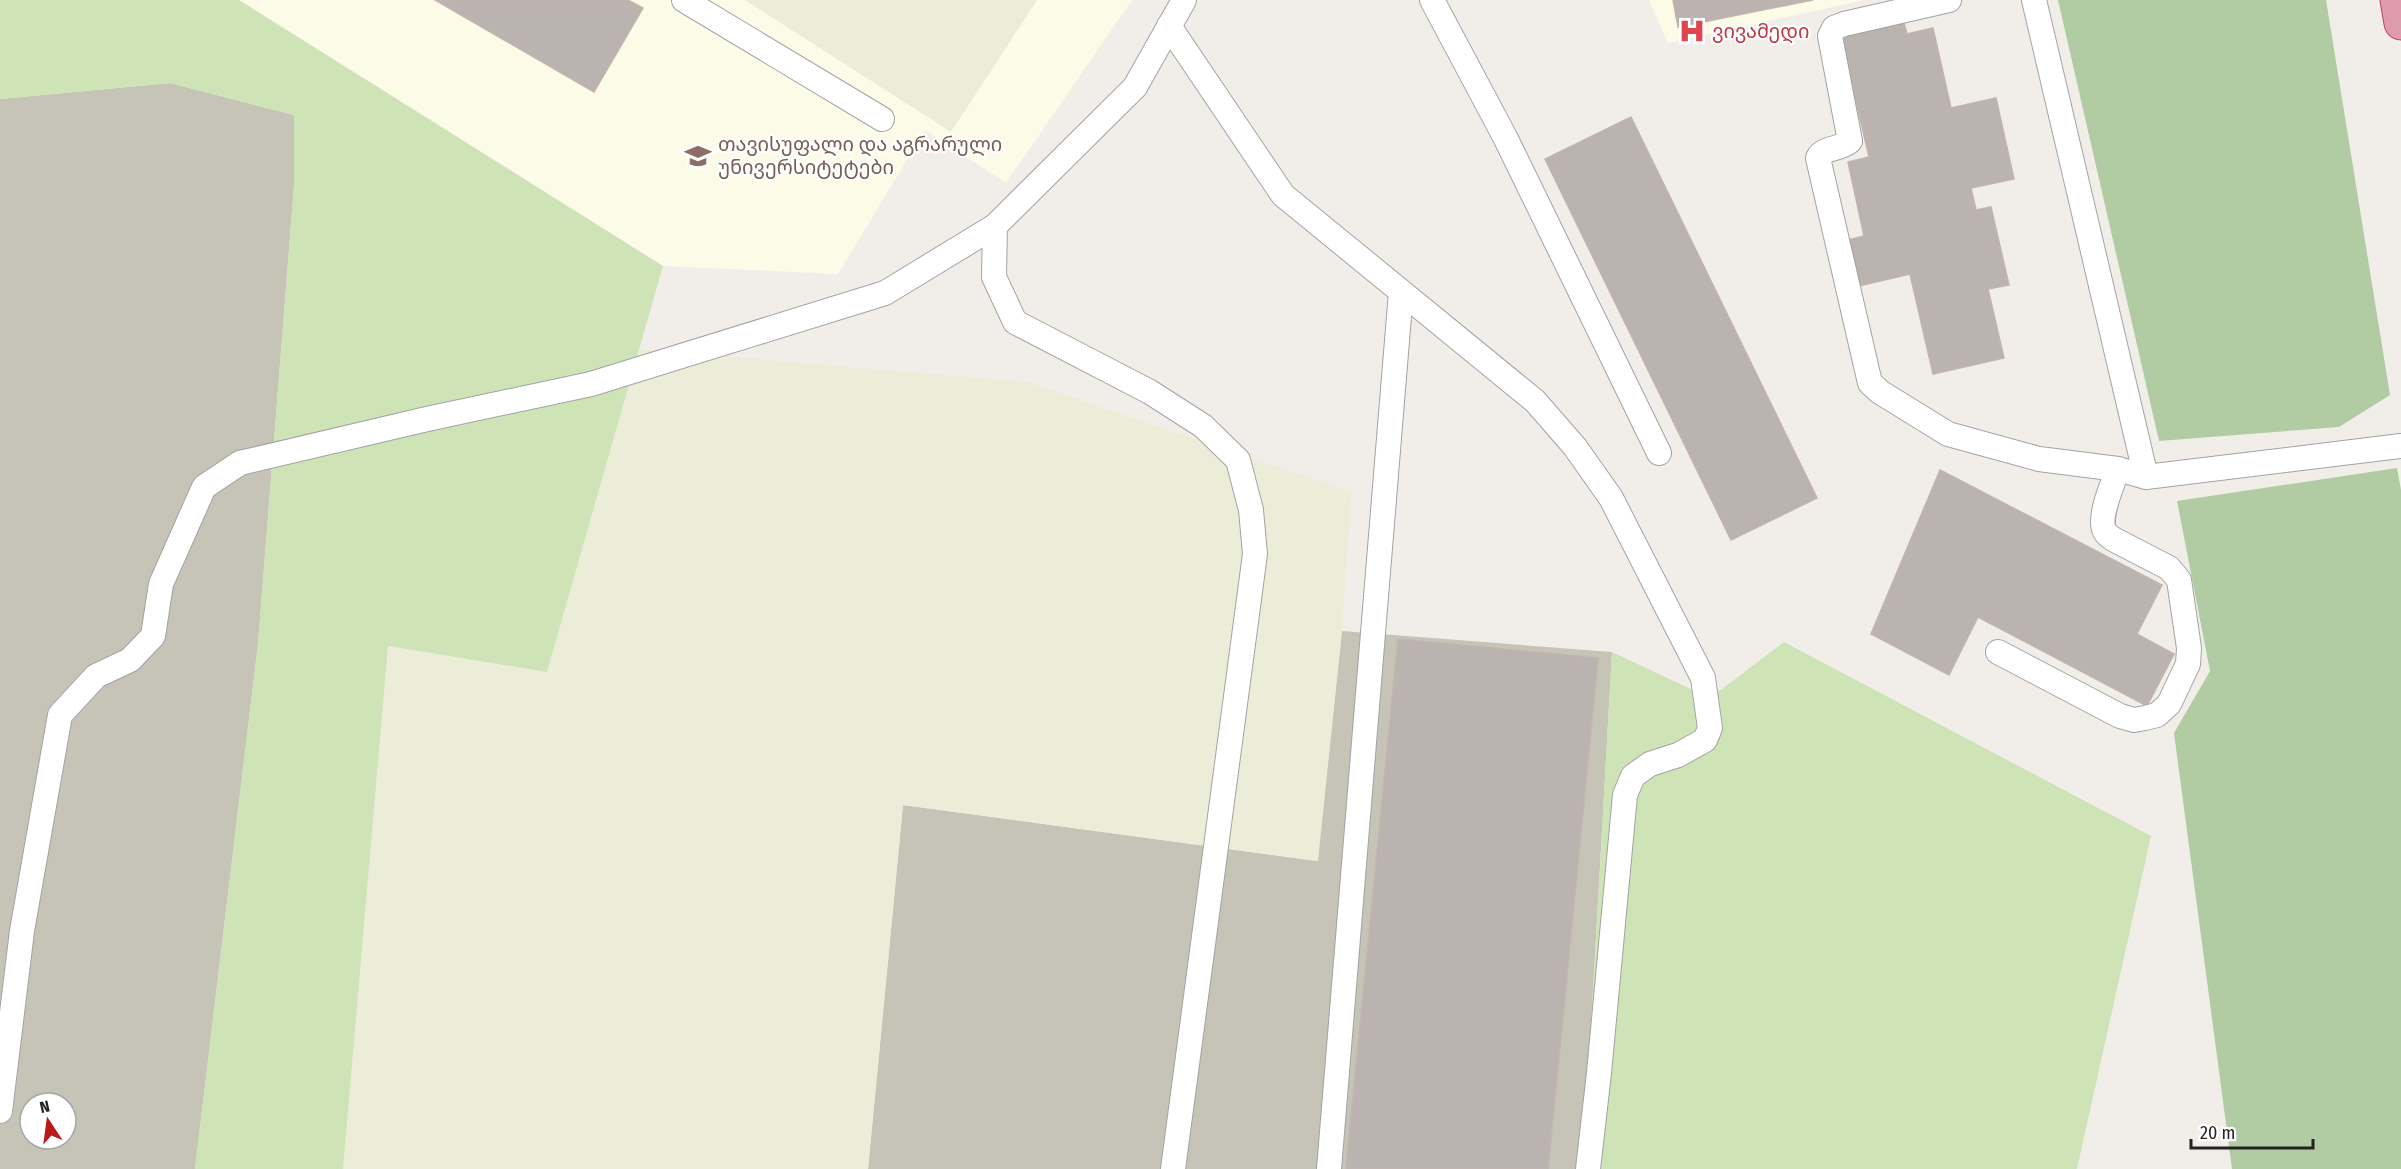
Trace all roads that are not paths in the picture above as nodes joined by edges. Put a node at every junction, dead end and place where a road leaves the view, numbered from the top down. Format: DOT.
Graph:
graph roads {
  1 [pos="684,0"];
  2 [pos="1184,0"];
  3 [pos="1432,0"];
  4 [pos="1949,0"];
  5 [pos="2034,0"];
  6 [pos="2397,0"];
  7 [pos="2401,22"];
  8 [pos="1169,26"];
  9 [pos="882,119"];
  10 [pos="995,226"];
  11 [pos="1401,292"];
  12 [pos="2401,446"];
  13 [pos="1659,453"];
  14 [pos="2118,469"];
  15 [pos="2146,477"];
  16 [pos="1998,652"];
  17 [pos="0,1111"];
  18 [pos="1173,1169"];
  19 [pos="1329,1169"];
  20 [pos="1588,1169"];
  1 -- 9 [label="lane"];
  2 -- 8 [label="lane"];
  3 -- 13 [label="lane"];
  4 -- 14 [label="lane"];
  5 -- 15 [label="lane"];
  6 -- 7 [label="highway"];
  8 -- 10 [label="lane"];
  8 -- 11 [label="lane"];
  10 -- 17 [label="lane"];
  10 -- 18 [label="lane"];
  11 -- 19 [label="lane"];
  11 -- 20 [label="lane"];
  12 -- 15 [label="lane"];
  14 -- 15 [label="lane"];
  14 -- 16 [label="lane"];
}
